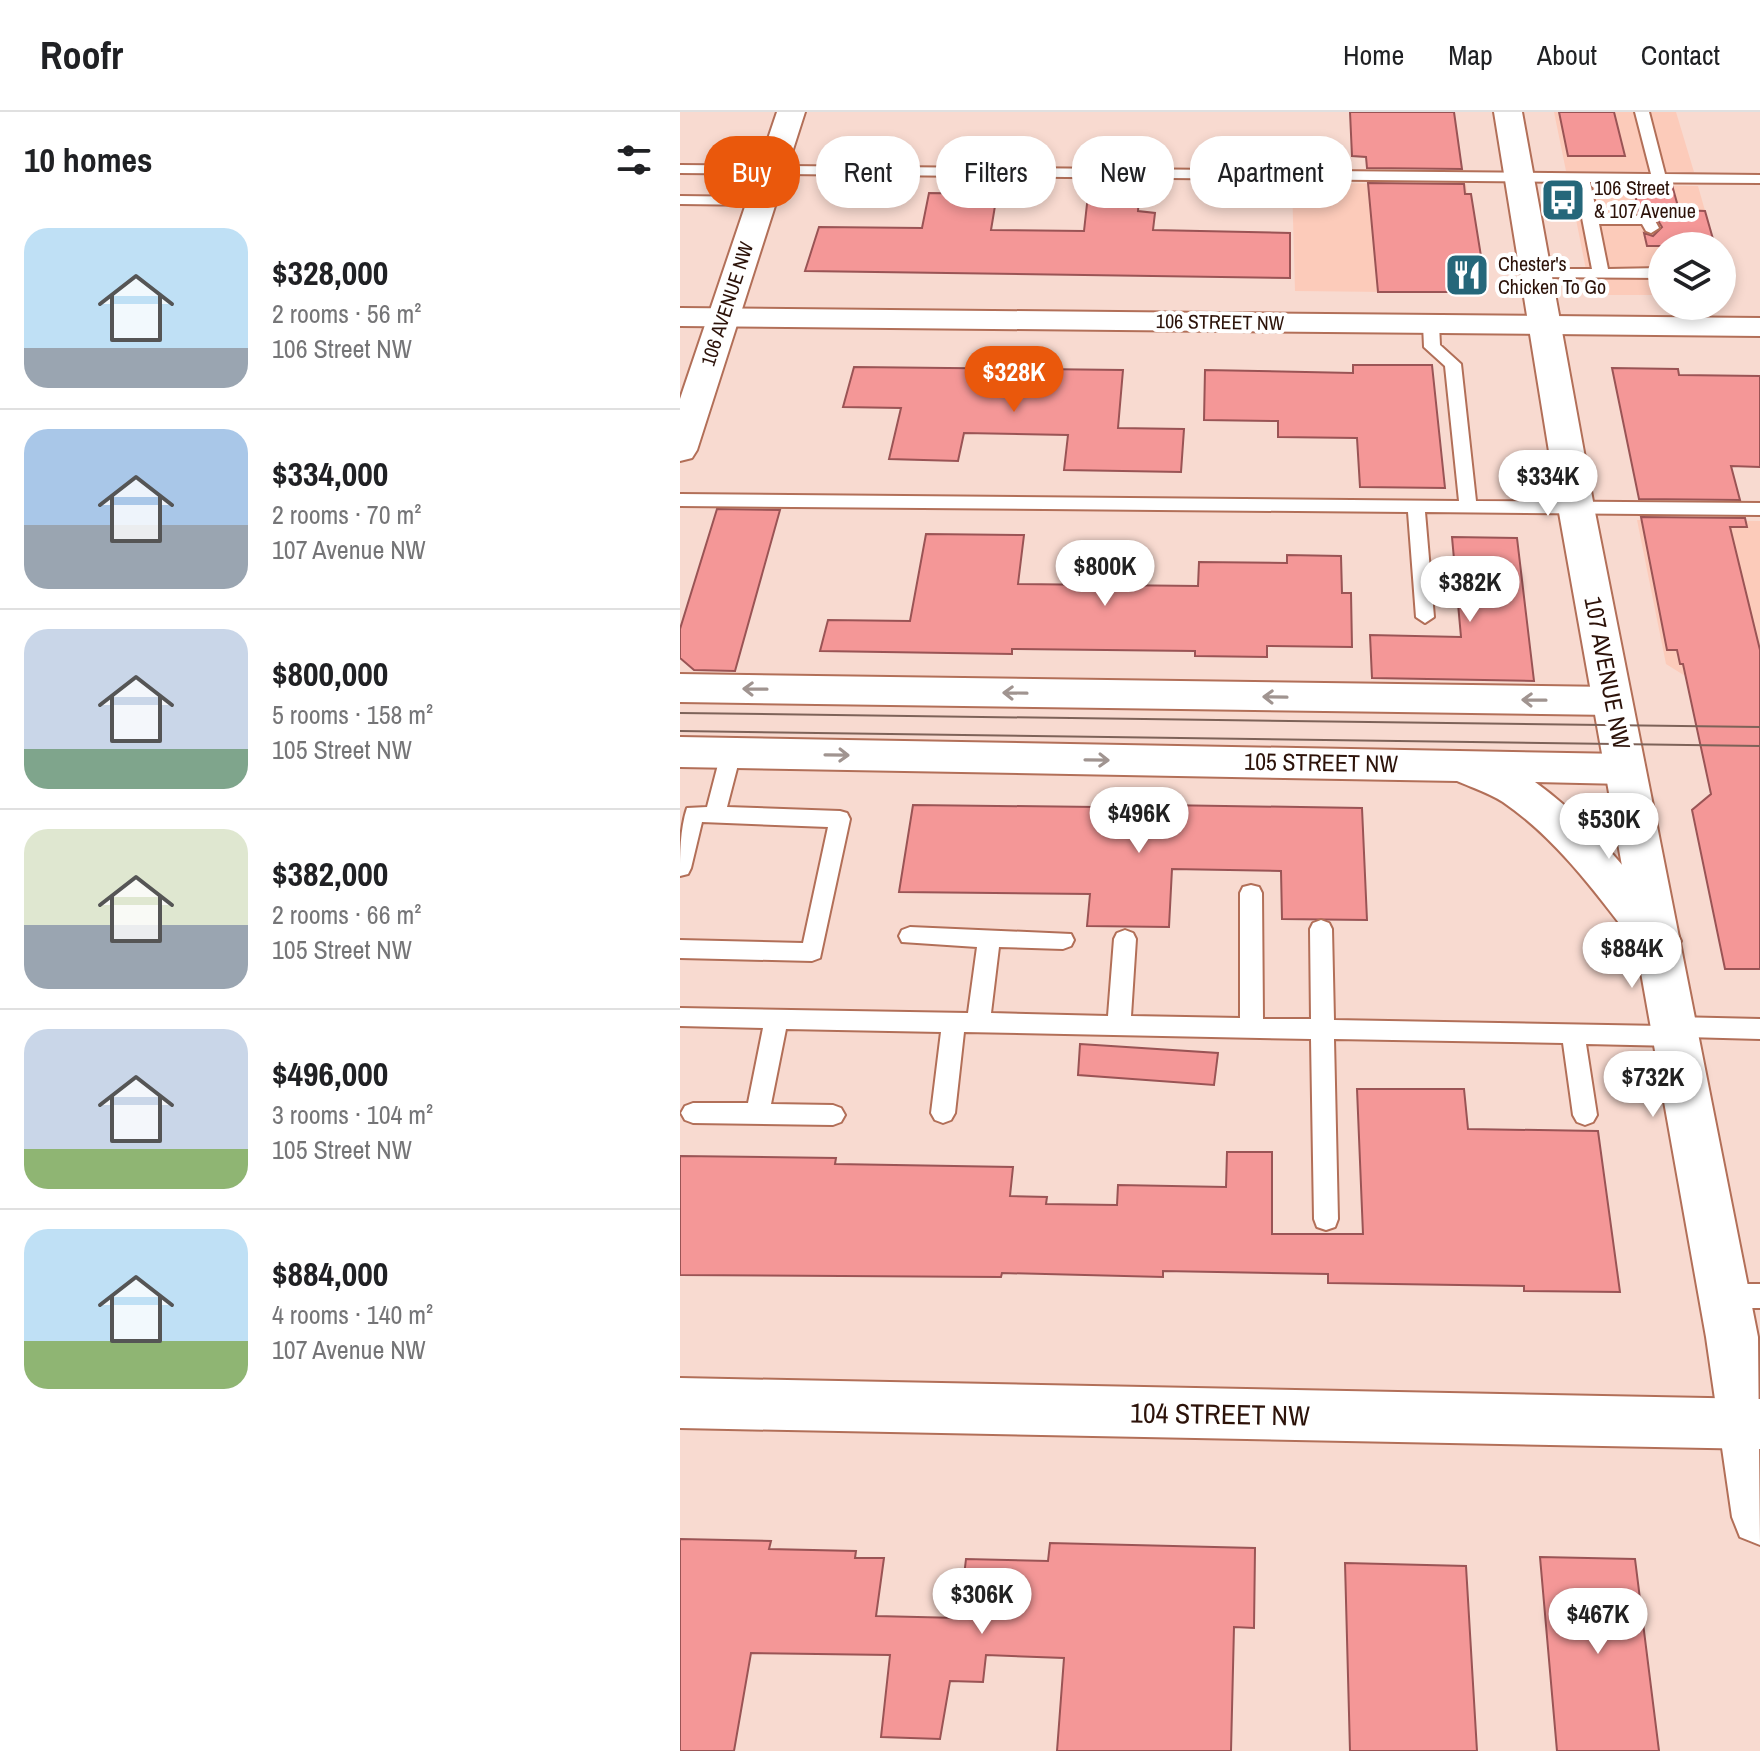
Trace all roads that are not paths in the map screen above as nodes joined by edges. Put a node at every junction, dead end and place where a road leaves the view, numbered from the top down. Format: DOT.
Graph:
graph roads {
  1 [pos="791,112"];
  2 [pos="1508,112"];
  3 [pos="1642,112"];
  4 [pos="783,136"];
  5 [pos="680,169"];
  6 [pos="704,169"];
  7 [pos="800,170"];
  8 [pos="1519,176"];
  9 [pos="1582,178"];
  10 [pos="1659,178"];
  11 [pos="1760,179"];
  12 [pos="680,200"];
  13 [pos="704,200"];
  14 [pos="759,208"];
  15 [pos="1590,219"];
  16 [pos="1651,228"];
  17 [pos="1628,255"];
  18 [pos="1648,273"];
  19 [pos="1536,274"];
  20 [pos="1601,274"];
  21 [pos="1632,274"];
  22 [pos="680,317"];
  23 [pos="723,318"];
  24 [pos="1648,319"];
  25 [pos="1714,320"];
  26 [pos="1431,324"];
  27 [pos="1546,325"];
  28 [pos="1760,327"];
  29 [pos="680,450"];
  30 [pos="680,500"];
  31 [pos="1416,506"];
  32 [pos="1468,506"];
  33 [pos="1576,507"];
  34 [pos="1760,509"];
  35 [pos="1425,617"];
  36 [pos="680,688"];
  37 [pos="1612,701"];
  38 [pos="680,752"];
  39 [pos="731,753"];
  40 [pos="1462,766"];
  41 [pos="1625,769"];
  42 [pos="715,815"];
  43 [pos="680,868"];
  44 [pos="1251,893"];
  45 [pos="1321,929"];
  46 [pos="910,936"];
  47 [pos="989,938"];
  48 [pos="1125,939"];
  49 [pos="1063,940"];
  50 [pos="1659,941"];
  51 [pos="680,949"];
  52 [pos="680,1017"];
  53 [pos="777,1018"];
  54 [pos="954,1021"];
  55 [pos="978,1022"];
  56 [pos="1119,1025"];
  57 [pos="1252,1028"];
  58 [pos="1760,1029"];
  59 [pos="1322,1030"];
  60 [pos="1674,1032"];
  61 [pos="1573,1033"];
  62 [pos="693,1113"];
  63 [pos="943,1113"];
  64 [pos="757,1115"];
  65 [pos="833,1115"];
  66 [pos="1585,1115"];
  67 [pos="1326,1219"];
  68 [pos="1742,1296"];
  69 [pos="680,1403"];
  70 [pos="1753,1424"];
  71 [pos="1760,1517"];
  1 -- 4 [label="street, 106 AVENUE NW"];
  2 -- 8 [label="street, 107 AVENUE NW"];
  3 -- 10 [label="lane"];
  5 -- 6 [label="lane"];
  7 -- 8 [label="lane"];
  8 -- 9 [label="lane"];
  8 -- 19 [label="street, 107 AVENUE NW"];
  9 -- 10 [label="lane"];
  9 -- 15 [label="lane"];
  10 -- 11 [label="lane"];
  12 -- 13 [label="lane"];
  14 -- 23 [label="street, 106 AVENUE NW"];
  15 -- 16 [label="lane"];
  15 -- 20 [label="lane"];
  17 -- 21 [label="lane"];
  18 -- 21 [label="lane"];
  19 -- 20 [label="lane"];
  19 -- 27 [label="street, 107 AVENUE NW"];
  20 -- 21 [label="lane"];
  22 -- 23 [label="street, 106 STREET NW"];
  23 -- 26 [label="street, 106 STREET NW"];
  23 -- 29 [label="street, 106 AVENUE NW"];
  24 -- 27 [label="street, 106 STREET NW"];
  25 -- 28 [label="street, 106 STREET NW"];
  26 -- 27 [label="street, 106 STREET NW"];
  26 -- 32 [label="lane"];
  27 -- 33 [label="street, 107 AVENUE NW"];
  30 -- 31 [label="lane"];
  31 -- 32 [label="lane"];
  31 -- 35 [label="lane"];
  32 -- 33 [label="lane"];
  33 -- 34 [label="lane"];
  33 -- 37 [label="street, 107 AVENUE NW"];
  37 -- 36 [label="street, one-way"];
  37 -- 41 [label="street, 107 AVENUE NW"];
  38 -- 39 [label="street, 105 STREET NW"];
  39 -- 40 [label="street, 105 STREET NW, one-way"];
  39 -- 42 [label="lane"];
  40 -- 41 [label="street, 105 STREET NW"];
  40 -- 50 [label="street"];
  41 -- 50 [label="street, 107 AVENUE NW"];
  42 -- 43 [label="lane"];
  42 -- 51 [label="lane"];
  44 -- 57 [label="lane"];
  45 -- 59 [label="lane"];
  46 -- 47 [label="lane"];
  47 -- 49 [label="lane"];
  47 -- 55 [label="lane"];
  48 -- 56 [label="lane"];
  50 -- 60 [label="street, 107 AVENUE NW"];
  52 -- 53 [label="lane"];
  53 -- 54 [label="lane"];
  53 -- 64 [label="lane"];
  54 -- 55 [label="lane"];
  54 -- 63 [label="lane"];
  55 -- 56 [label="lane"];
  56 -- 57 [label="lane"];
  57 -- 59 [label="lane"];
  58 -- 60 [label="lane"];
  59 -- 61 [label="lane"];
  59 -- 67 [label="lane"];
  60 -- 61 [label="lane"];
  60 -- 68 [label="street, 107 AVENUE NW"];
  61 -- 66 [label="lane"];
  62 -- 64 [label="lane"];
  64 -- 65 [label="lane"];
  68 -- 70 [label="street, 107 AVENUE NW"];
  69 -- 70 [label="street, 104 STREET NW"];
  70 -- 71 [label="street, 107 AVENUE NW"];
}
